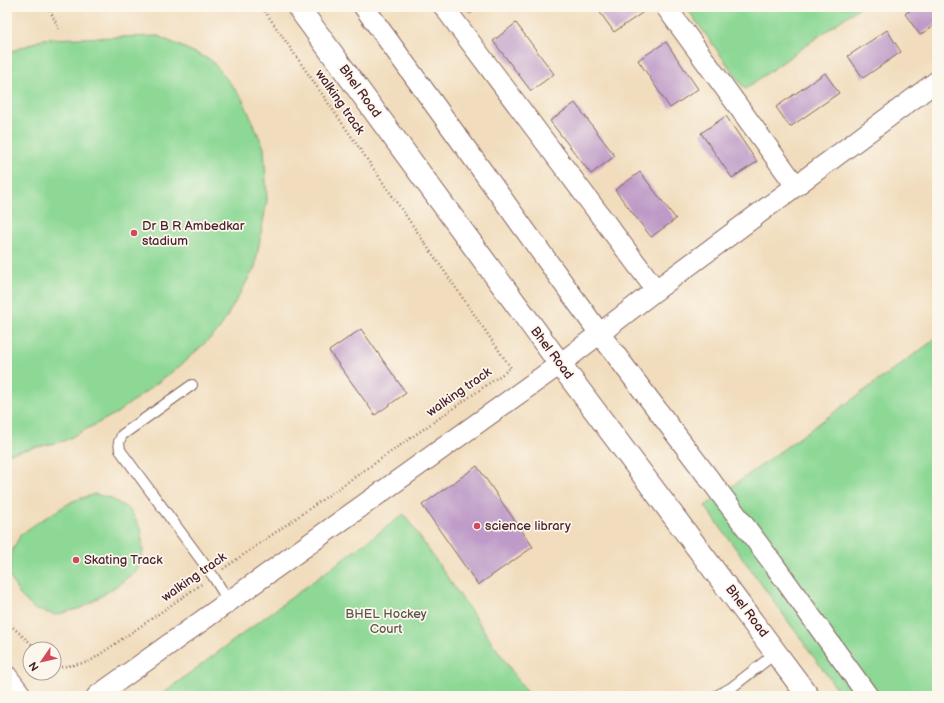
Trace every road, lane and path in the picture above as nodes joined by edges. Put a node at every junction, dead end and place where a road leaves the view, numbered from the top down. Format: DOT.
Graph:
graph roads {
  1 [pos="48,7"];
  2 [pos="262,7"];
  3 [pos="298,7"];
  4 [pos="364,7"];
  5 [pos="444,7"];
  6 [pos="666,7"];
  7 [pos="59,29"];
  8 [pos="937,81"];
  9 [pos="796,186"];
  10 [pos="656,290"];
  11 [pos="600,334"];
  12 [pos="560,364"];
  13 [pos="192,384"];
  14 [pos="213,576"];
  15 [pos="229,602"];
  16 [pos="7,622"];
  17 [pos="27,641"];
  18 [pos="778,652"];
  19 [pos="62,667"];
  20 [pos="7,676"];
  21 [pos="22,696"];
  22 [pos="97,696"];
  23 [pos="716,696"];
  24 [pos="808,696"];
  25 [pos="868,696"];
  1 -- 7 [label="path"];
  2 -- 14 [label="path, walking track"];
  3 -- 12 [label="street, Bhel Road"];
  4 -- 11 [label="street"];
  5 -- 10 [label="street"];
  6 -- 9 [label="street"];
  8 -- 9 [label="street"];
  9 -- 10 [label="street"];
  10 -- 11 [label="street"];
  11 -- 12 [label="street"];
  11 -- 25 [label="street"];
  12 -- 15 [label="street"];
  12 -- 18 [label="street, Bhel Road"];
  13 -- 14 [label="lane"];
  14 -- 15 [label="lane"];
  14 -- 19 [label="path, walking track"];
  15 -- 22 [label="street"];
  16 -- 17 [label="path"];
  18 -- 23 [label="lane"];
  18 -- 24 [label="street, Bhel Road"];
  20 -- 21 [label="street"];
}
